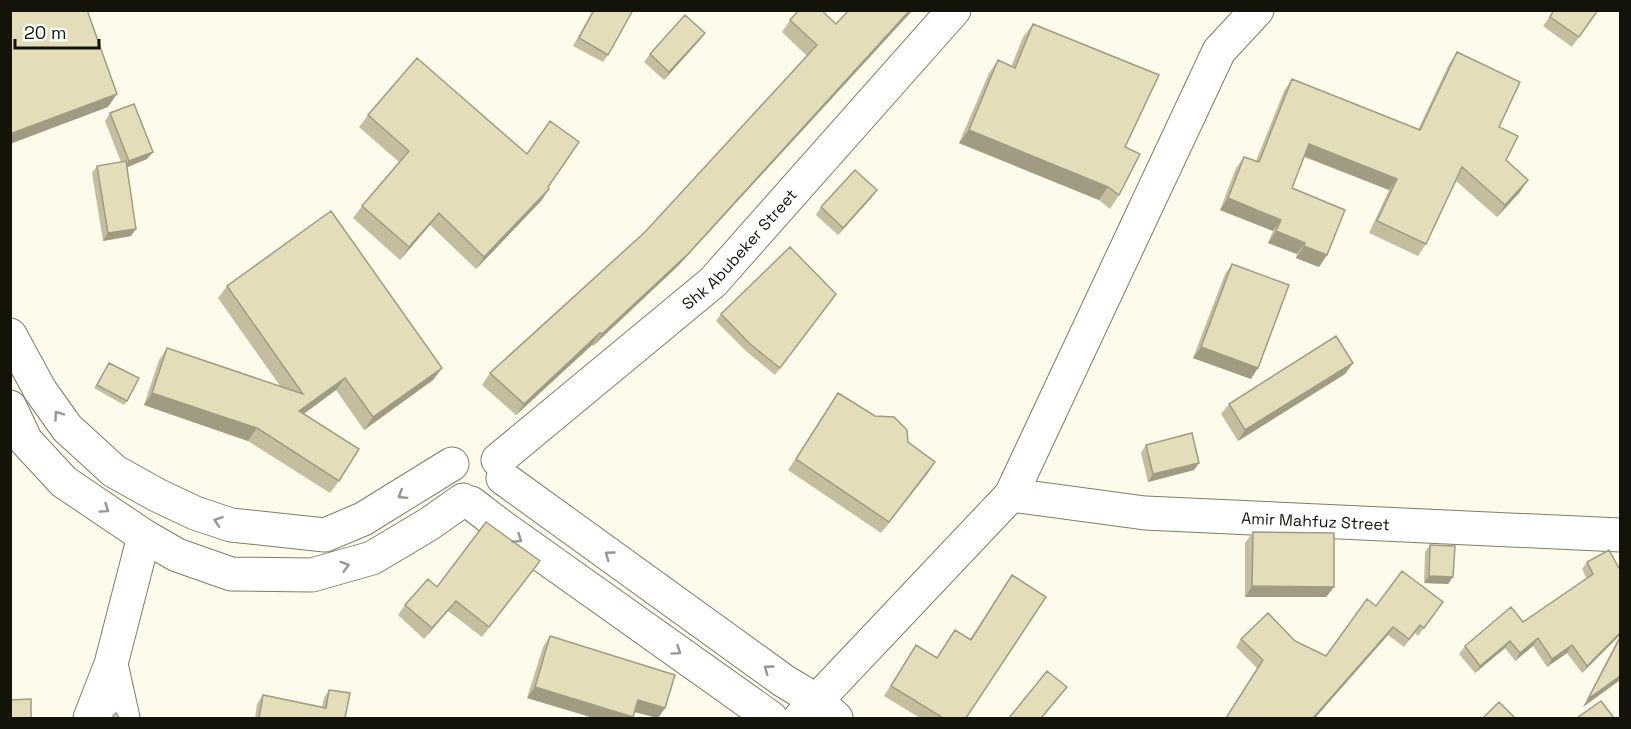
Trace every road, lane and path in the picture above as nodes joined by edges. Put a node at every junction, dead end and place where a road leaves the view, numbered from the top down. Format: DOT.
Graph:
graph roads {
  1 [pos="954,10"];
  2 [pos="1224,10"];
  3 [pos="1257,10"];
  4 [pos="1219,51"];
  5 [pos="10,335"];
  6 [pos="10,407"];
  7 [pos="94,453"];
  8 [pos="452,464"];
  9 [pos="500,469"];
  10 [pos="64,482"];
  11 [pos="1011,495"];
  12 [pos="467,502"];
  13 [pos="301,533"];
  14 [pos="144,536"];
  15 [pos="1620,536"];
  16 [pos="312,575"];
  17 [pos="646,582"];
  18 [pos="621,612"];
  19 [pos="111,664"];
  20 [pos="818,713"];
  21 [pos="90,718"];
  22 [pos="123,718"];
  23 [pos="771,718"];
  1 -- 9 [label="street, Shk Abubeker Street"];
  2 -- 4 [label="street"];
  3 -- 4 [label="street"];
  4 -- 11 [label="street"];
  7 -- 5 [label="street, one-way"];
  6 -- 10 [label="street"];
  7 -- 10 [label="street"];
  13 -- 7 [label="street, one-way"];
  8 -- 9 [label="street"];
  8 -- 12 [label="street"];
  8 -- 13 [label="street, one-way"];
  9 -- 12 [label="street"];
  17 -- 9 [label="street, one-way"];
  10 -- 14 [label="street, one-way"];
  11 -- 15 [label="street, Amir Mahfuz Street"];
  11 -- 20 [label="street"];
  16 -- 12 [label="street, one-way"];
  12 -- 18 [label="street, one-way"];
  13 -- 16 [label="street"];
  14 -- 16 [label="street"];
  14 -- 19 [label="street"];
  17 -- 18 [label="street"];
  20 -- 17 [label="street, one-way"];
  18 -- 23 [label="street, one-way"];
  19 -- 21 [label="street"];
  19 -- 22 [label="street"];
}
